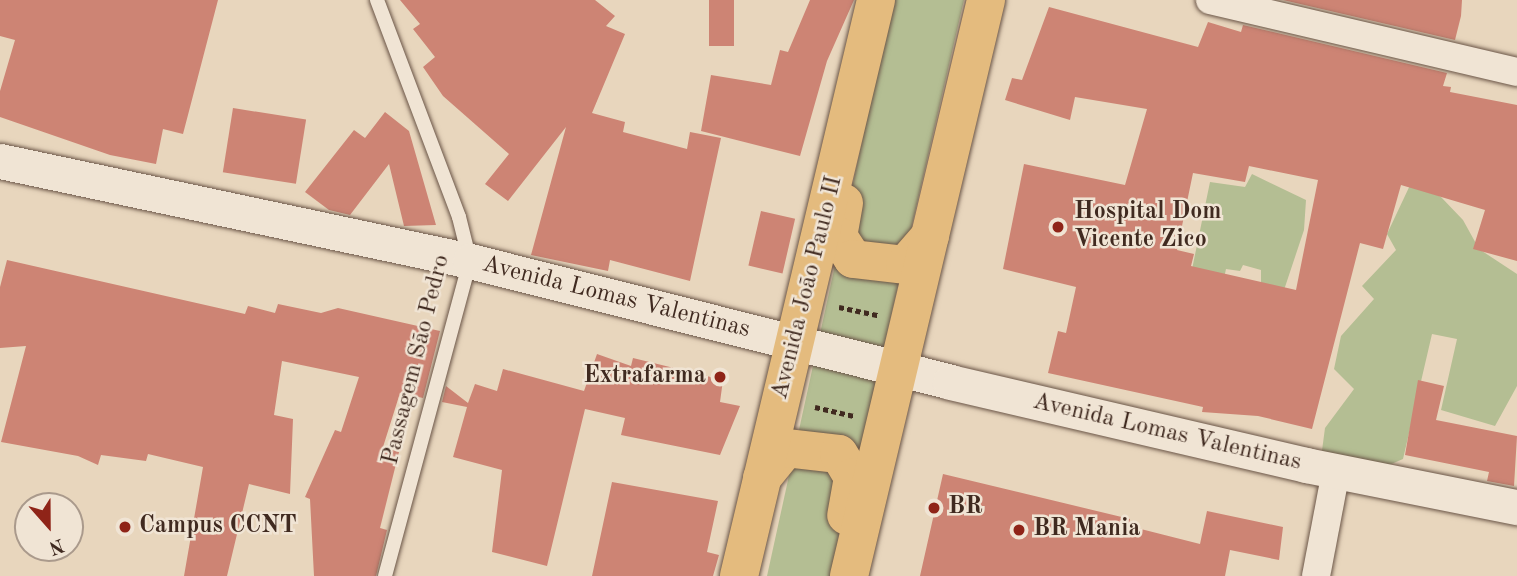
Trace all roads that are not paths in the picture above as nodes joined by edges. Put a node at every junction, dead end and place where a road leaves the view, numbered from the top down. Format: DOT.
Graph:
graph roads {
  1 [pos="377,0"];
  2 [pos="877,0"];
  3 [pos="986,0"];
  4 [pos="1210,0"];
  5 [pos="1517,72"];
  6 [pos="840,157"];
  7 [pos="0,161"];
  8 [pos="930,236"];
  9 [pos="470,261"];
  10 [pos="798,342"];
  11 [pos="897,369"];
  12 [pos="1336,471"];
  13 [pos="761,480"];
  14 [pos="1517,507"];
  15 [pos="852,565"];
  16 [pos="385,576"];
  17 [pos="739,576"];
  18 [pos="1316,576"];
  1 -- 9 [label="lane, Passagem São Pedro"];
  2 -- 6 [label="main road, Avenida João Paulo II"];
  3 -- 8 [label="main road"];
  4 -- 5 [label="street"];
  6 -- 8 [label="main road"];
  6 -- 10 [label="main road, Avenida João Paulo II"];
  7 -- 9 [label="street, Avenida Lomas Valentinas"];
  8 -- 11 [label="main road"];
  9 -- 10 [label="street, Avenida Lomas Valentinas"];
  9 -- 16 [label="lane, Passagem São Pedro"];
  10 -- 11 [label="street, Avenida Lomas Valentinas"];
  10 -- 13 [label="main road, Avenida João Paulo II"];
  11 -- 12 [label="street, Avenida Lomas Valentinas"];
  11 -- 15 [label="main road"];
  12 -- 14 [label="street, Avenida Lomas Valentinas"];
  12 -- 18 [label="street"];
  13 -- 15 [label="main road"];
  13 -- 17 [label="main road, Avenida João Paulo II"];
}
